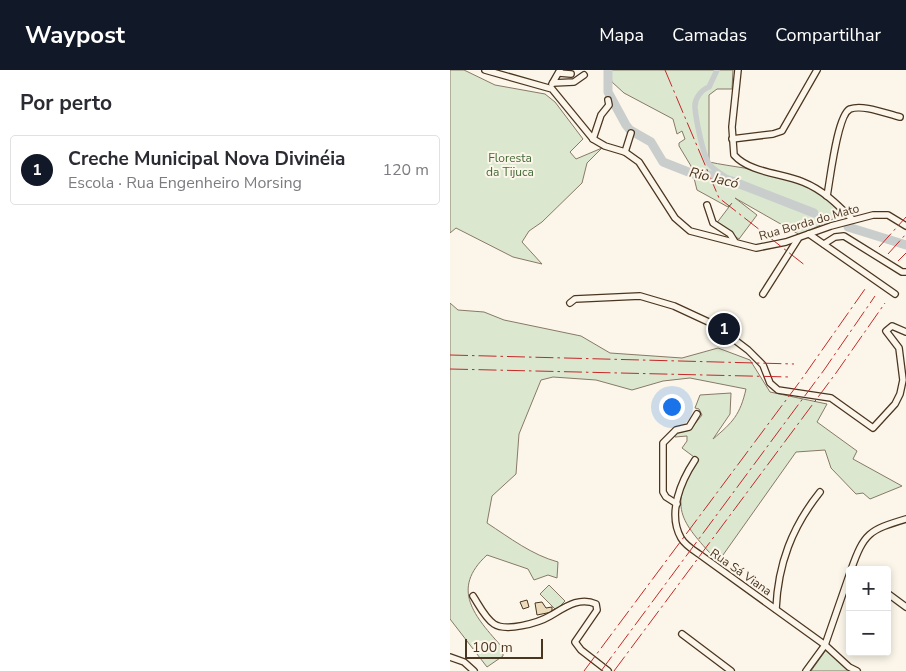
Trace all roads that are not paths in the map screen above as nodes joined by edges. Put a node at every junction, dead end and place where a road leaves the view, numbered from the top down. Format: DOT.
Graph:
graph roads {
  1 [pos="485,70"];
  2 [pos="738,70"];
  3 [pos="817,70"];
  4 [pos="559,71"];
  5 [pos="571,74"];
  6 [pos="584,76"];
  7 [pos="551,86"];
  8 [pos="608,100"];
  9 [pos="900,117"];
  10 [pos="631,133"];
  11 [pos="593,139"];
  12 [pos="732,139"];
  13 [pos="626,152"];
  14 [pos="827,196"];
  15 [pos="707,206"];
  16 [pos="852,219"];
  17 [pos="906,226"];
  18 [pos="810,234"];
  19 [pos="798,238"];
  20 [pos="735,242"];
  21 [pos="824,244"];
  22 [pos="906,272"];
  23 [pos="763,294"];
  24 [pos="895,294"];
  25 [pos="570,303"];
  26 [pos="906,332"];
  27 [pos="697,414"];
  28 [pos="695,460"];
  29 [pos="820,492"];
  30 [pos="677,504"];
  31 [pos="906,519"];
  32 [pos="899,521"];
  33 [pos="906,526"];
  34 [pos="853,566"];
  35 [pos="846,587"];
  36 [pos="473,596"];
  37 [pos="891,596"];
  38 [pos="906,607"];
  39 [pos="776,609"];
  40 [pos="682,634"];
  41 [pos="825,645"];
  42 [pos="450,657"];
  43 [pos="474,671"];
  44 [pos="608,671"];
  45 [pos="732,671"];
  46 [pos="806,671"];
  47 [pos="857,671"];
  1 -- 7 [label="street"];
  2 -- 12 [label="street"];
  3 -- 12 [label="street"];
  4 -- 5 [label="street"];
  4 -- 7 [label="street"];
  6 -- 7 [label="street"];
  7 -- 11 [label="street, Rua Borda do Mato"];
  8 -- 11 [label="street"];
  9 -- 14 [label="street"];
  10 -- 13 [label="street"];
  11 -- 13 [label="street, Rua Borda do Mato"];
  12 -- 14 [label="street"];
  13 -- 20 [label="street, Rua Borda do Mato"];
  14 -- 16 [label="street"];
  15 -- 20 [label="street"];
  16 -- 17 [label="street, Rua Borda do Mato"];
  16 -- 18 [label="street, Rua Borda do Mato"];
  18 -- 19 [label="street, Rua Borda do Mato"];
  18 -- 21 [label="street"];
  19 -- 20 [label="street, Rua Borda do Mato"];
  19 -- 23 [label="street"];
  21 -- 22 [label="street"];
  21 -- 24 [label="street"];
  25 -- 26 [label="street"];
  27 -- 30 [label="street"];
  28 -- 30 [label="street, Rua Sá Viana"];
  29 -- 39 [label="street"];
  30 -- 39 [label="street, Rua Sá Viana"];
  31 -- 32 [label="street"];
  32 -- 33 [label="street"];
  32 -- 34 [label="street"];
  35 -- 41 [label="street"];
  36 -- 44 [label="street"];
  37 -- 38 [label="street"];
  39 -- 41 [label="street, Rua Sá Viana"];
  40 -- 45 [label="street"];
  41 -- 46 [label="street"];
  41 -- 47 [label="street, Rua Sá Viana"];
  42 -- 43 [label="street"];
}
